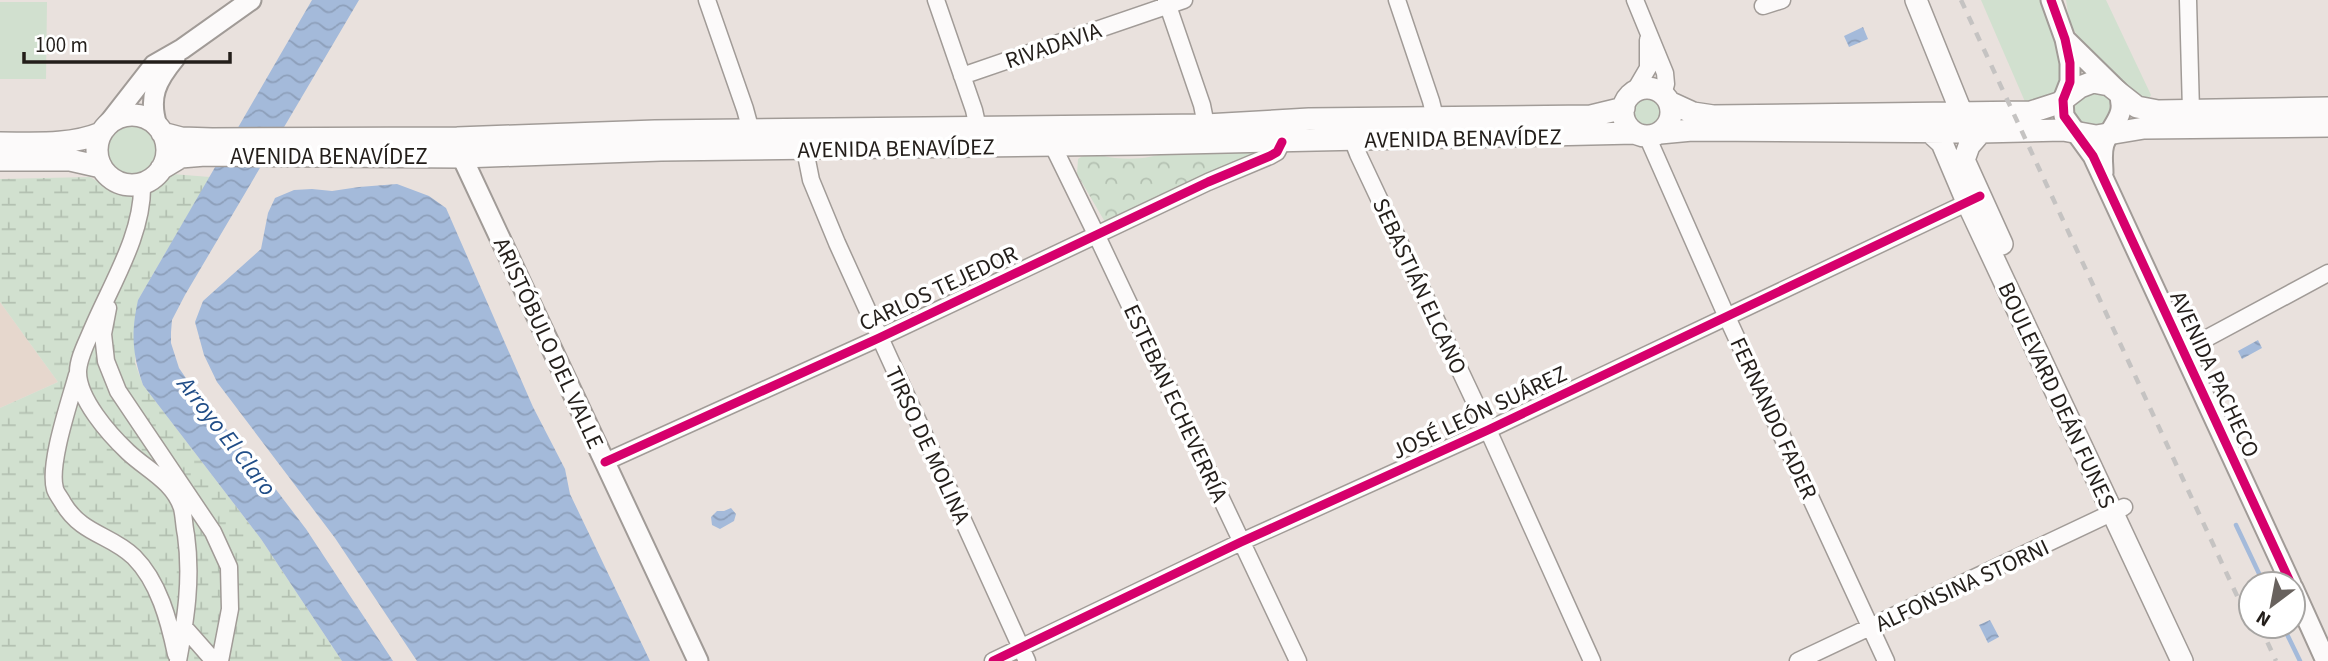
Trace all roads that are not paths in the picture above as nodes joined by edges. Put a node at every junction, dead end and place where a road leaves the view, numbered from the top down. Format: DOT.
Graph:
graph roads {
  1 [pos="251,0"];
  2 [pos="707,0"];
  3 [pos="936,0"];
  4 [pos="1396,0"];
  5 [pos="1635,0"];
  6 [pos="1782,0"];
  7 [pos="1916,0"];
  8 [pos="2051,0"];
  9 [pos="2188,0"];
  10 [pos="1173,2"];
  11 [pos="1763,6"];
  12 [pos="1646,31"];
  13 [pos="2065,39"];
  14 [pos="182,50"];
  15 [pos="962,76"];
  16 [pos="2118,91"];
  17 [pos="1666,98"];
  18 [pos="1629,100"];
  19 [pos="2063,100"];
  20 [pos="2328,108"];
  21 [pos="2190,111"];
  22 [pos="1962,114"];
  23 [pos="1435,117"];
  24 [pos="1206,125"];
  25 [pos="2328,126"];
  26 [pos="978,128"];
  27 [pos="104,129"];
  28 [pos="160,130"];
  29 [pos="751,131"];
  30 [pos="2077,131"];
  31 [pos="1930,132"];
  32 [pos="1981,132"];
  33 [pos="2111,132"];
  34 [pos="1647,134"];
  35 [pos="1353,141"];
  36 [pos="1282,142"];
  37 [pos="0,143"];
  38 [pos="1053,146"];
  39 [pos="208,147"];
  40 [pos="460,148"];
  41 [pos="805,150"];
  42 [pos="0,160"];
  43 [pos="101,167"];
  44 [pos="161,169"];
  45 [pos="2103,181"];
  46 [pos="142,183"];
  47 [pos="1974,199"];
  48 [pos="1097,234"];
  49 [pos="2328,273"];
  50 [pos="112,285"];
  51 [pos="1726,315"];
  52 [pos="879,338"];
  53 [pos="2183,351"];
  54 [pos="78,372"];
  55 [pos="1488,430"];
  56 [pos="605,462"];
  57 [pos="2118,510"];
  58 [pos="1241,542"];
  59 [pos="2285,570"];
  60 [pos="2307,619"];
  61 [pos="184,627"];
  62 [pos="1870,628"];
  63 [pos="1024,655"];
  64 [pos="178,661"];
  65 [pos="214,661"];
  66 [pos="220,661"];
  67 [pos="698,661"];
  68 [pos="993,661"];
  69 [pos="1298,661"];
  70 [pos="1592,661"];
  71 [pos="1798,661"];
  72 [pos="1886,661"];
  73 [pos="2182,661"];
  74 [pos="2197,661"];
  75 [pos="2326,661"];
  1 -- 14 [label="street"];
  2 -- 29 [label="street"];
  3 -- 15 [label="street"];
  4 -- 23 [label="street"];
  5 -- 12 [label="street"];
  6 -- 11 [label="street"];
  7 -- 22 [label="main road"];
  8 -- 13 [label="street"];
  9 -- 21 [label="street"];
  10 -- 15 [label="street, RIVADAVIA"];
  10 -- 24 [label="street"];
  12 -- 17 [label="street"];
  12 -- 18 [label="street"];
  13 -- 16 [label="street"];
  13 -- 19 [label="street"];
  14 -- 27 [label="street"];
  14 -- 28 [label="street"];
  15 -- 26 [label="street"];
  16 -- 19 [label="main road"];
  16 -- 21 [label="main road"];
  16 -- 33 [label="street"];
  17 -- 18 [label="main road"];
  17 -- 22 [label="main road"];
  17 -- 34 [label="main road"];
  18 -- 23 [label="main road, AVENIDA BENAVÍDEZ"];
  18 -- 34 [label="main road"];
  19 -- 22 [label="main road"];
  19 -- 30 [label="street"];
  20 -- 21 [label="main road"];
  23 -- 24 [label="main road, AVENIDA BENAVÍDEZ"];
  24 -- 26 [label="main road, AVENIDA BENAVÍDEZ"];
  25 -- 33 [label="main road, AVENIDA BENAVÍDEZ"];
  26 -- 29 [label="main road, AVENIDA BENAVÍDEZ"];
  27 -- 28 [label="main road"];
  27 -- 37 [label="main road"];
  27 -- 43 [label="main road"];
  28 -- 39 [label="main road, AVENIDA BENAVÍDEZ"];
  28 -- 44 [label="main road"];
  29 -- 40 [label="main road, AVENIDA BENAVÍDEZ"];
  30 -- 32 [label="main road, AVENIDA BENAVÍDEZ"];
  30 -- 33 [label="main road, AVENIDA BENAVÍDEZ"];
  30 -- 45 [label="street, AVENIDA PACHECO"];
  31 -- 32 [label="main road, AVENIDA BENAVÍDEZ"];
  31 -- 34 [label="main road, AVENIDA BENAVÍDEZ"];
  31 -- 47 [label="main road, BOULEVARD DEÁN FUNES"];
  32 -- 47 [label="main road, BOULEVARD DEÁN FUNES"];
  33 -- 45 [label="street"];
  34 -- 35 [label="main road, AVENIDA BENAVÍDEZ"];
  34 -- 51 [label="street, FERNANDO FADER"];
  35 -- 36 [label="main road, AVENIDA BENAVÍDEZ"];
  35 -- 55 [label="street, SEBASTIÁN ELCANO"];
  36 -- 38 [label="main road, AVENIDA BENAVÍDEZ"];
  36 -- 48 [label="street, CARLOS TEJEDOR"];
  38 -- 41 [label="main road, AVENIDA BENAVÍDEZ"];
  38 -- 48 [label="street, ESTEBAN ECHEVERRÍA"];
  39 -- 40 [label="main road, AVENIDA BENAVÍDEZ"];
  39 -- 44 [label="main road, AVENIDA BENAVÍDEZ"];
  40 -- 41 [label="main road, AVENIDA BENAVÍDEZ"];
  40 -- 56 [label="street, ARISTÓBULO DEL VALLE"];
  41 -- 52 [label="street, TIRSO DE MOLINA"];
  42 -- 43 [label="main road"];
  43 -- 46 [label="main road"];
  44 -- 46 [label="main road"];
  45 -- 53 [label="street, AVENIDA PACHECO"];
  46 -- 50 [label="street"];
  47 -- 51 [label="street, JOSÉ LEÓN SUÁREZ"];
  47 -- 57 [label="main road, BOULEVARD DEÁN FUNES"];
  48 -- 52 [label="street, CARLOS TEJEDOR"];
  48 -- 58 [label="street, ESTEBAN ECHEVERRÍA"];
  49 -- 53 [label="street"];
  50 -- 54 [label="street"];
  50 -- 66 [label="street"];
  51 -- 55 [label="street, JOSÉ LEÓN SUÁREZ"];
  51 -- 62 [label="street, FERNANDO FADER"];
  52 -- 56 [label="street, CARLOS TEJEDOR"];
  52 -- 63 [label="street, TIRSO DE MOLINA"];
  53 -- 59 [label="street, AVENIDA PACHECO"];
  54 -- 61 [label="street"];
  54 -- 64 [label="street"];
  55 -- 58 [label="street, JOSÉ LEÓN SUÁREZ"];
  55 -- 70 [label="street, SEBASTIÁN ELCANO"];
  56 -- 67 [label="street, ARISTÓBULO DEL VALLE"];
  57 -- 62 [label="street, ALFONSINA STORNI"];
  57 -- 73 [label="main road, BOULEVARD DEÁN FUNES"];
  57 -- 74 [label="main road, BOULEVARD DEÁN FUNES"];
  58 -- 63 [label="street, JOSÉ LEÓN SUÁREZ"];
  58 -- 69 [label="street, ESTEBAN ECHEVERRÍA"];
  60 -- 75 [label="street, AVENIDA PACHECO"];
  61 -- 64 [label="street"];
  61 -- 65 [label="street"];
  62 -- 71 [label="street, ALFONSINA STORNI"];
  62 -- 72 [label="street, FERNANDO FADER"];
  63 -- 68 [label="street, JOSÉ LEÓN SUÁREZ"];
}
